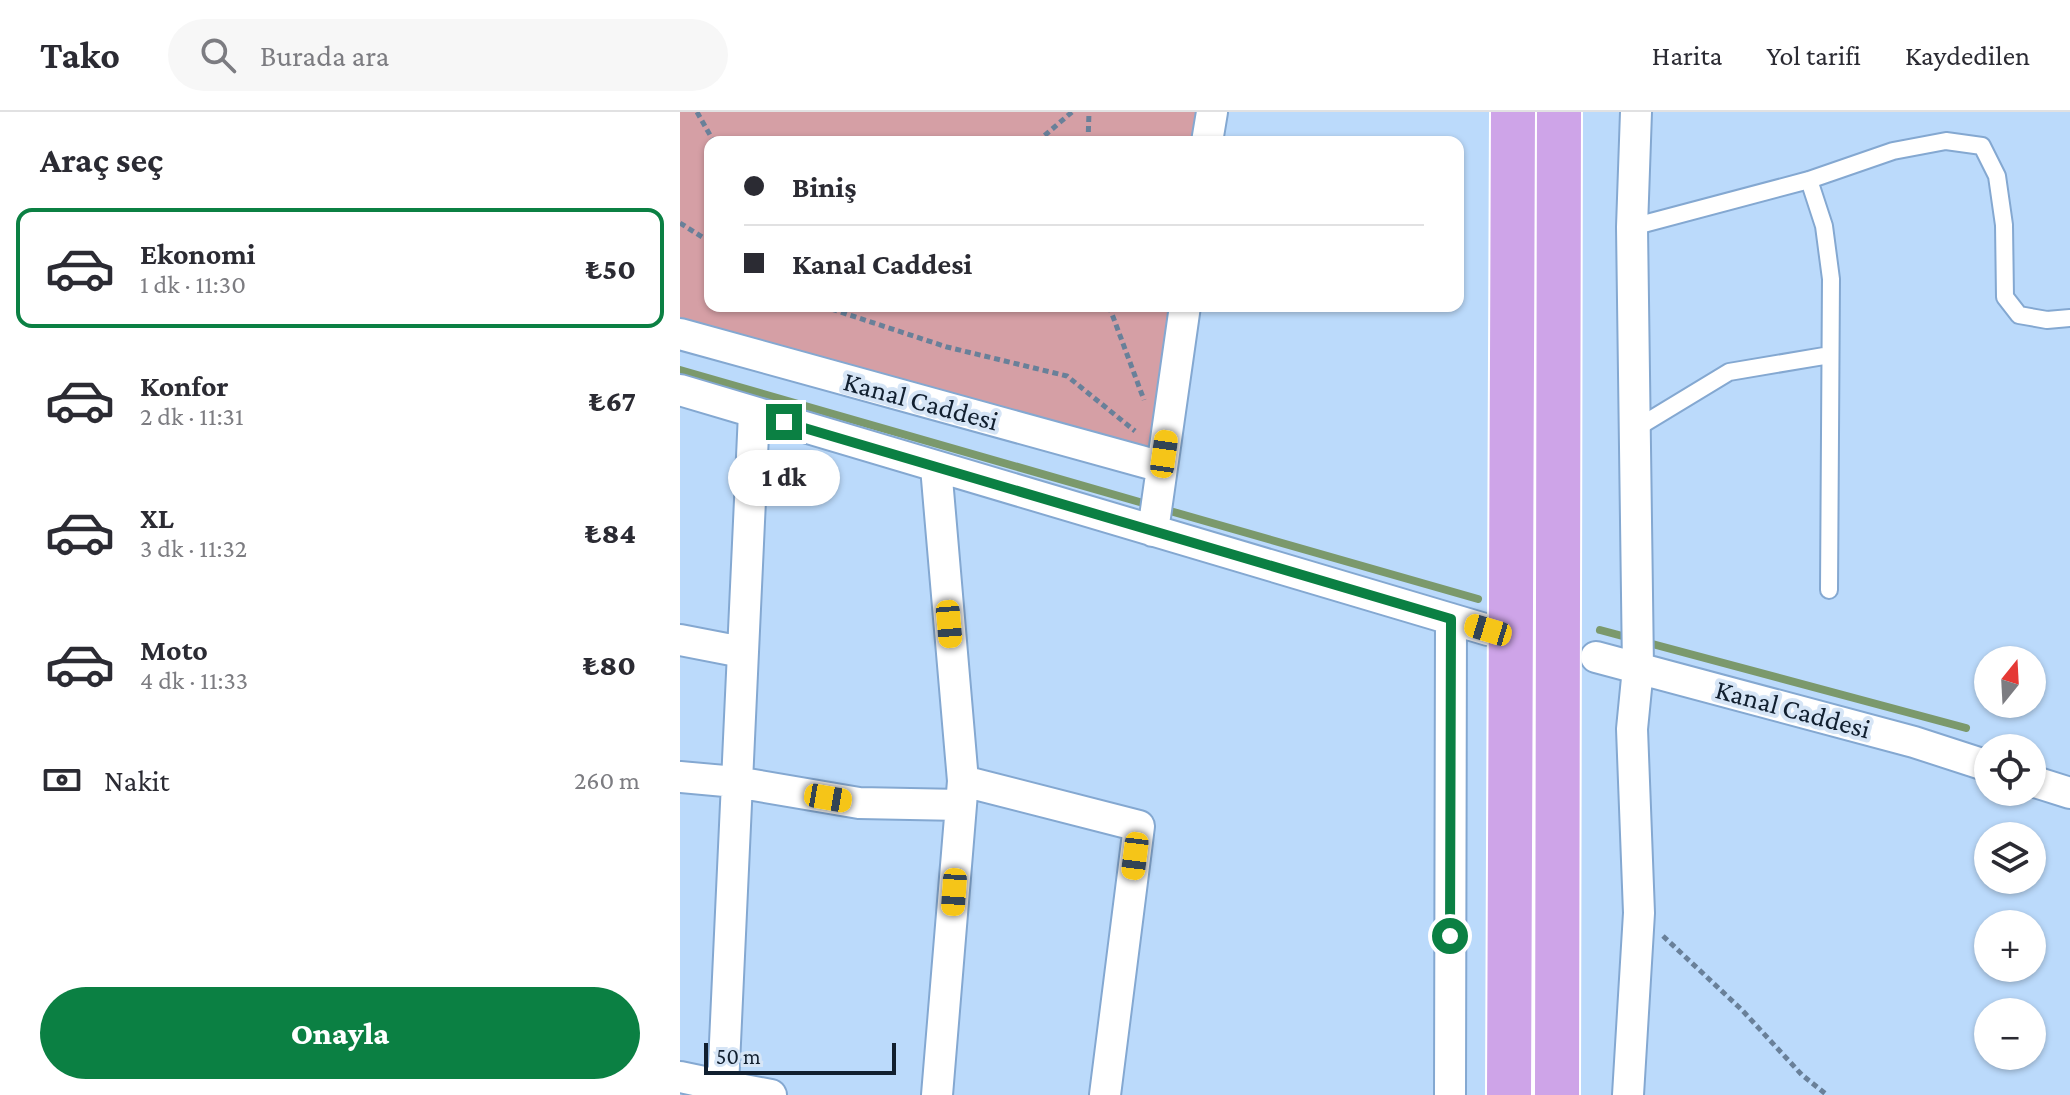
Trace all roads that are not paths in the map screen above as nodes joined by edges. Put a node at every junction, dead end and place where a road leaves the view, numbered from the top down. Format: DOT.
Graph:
graph roads {
  1 [pos="1212,112"];
  2 [pos="1513,112"];
  3 [pos="1559,112"];
  4 [pos="1636,112"];
  5 [pos="1208,136"];
  6 [pos="1809,180"];
  7 [pos="1632,227"];
  8 [pos="1184,312"];
  9 [pos="2070,318"];
  10 [pos="680,334"];
  11 [pos="1830,355"];
  12 [pos="680,390"];
  13 [pos="754,413"];
  14 [pos="1635,429"];
  15 [pos="1162,466"];
  16 [pos="936,467"];
  17 [pos="1155,521"];
  18 [pos="1829,590"];
  19 [pos="1451,619"];
  20 [pos="1488,630"];
  21 [pos="680,640"];
  22 [pos="742,652"];
  23 [pos="1596,657"];
  24 [pos="1638,668"];
  25 [pos="1974,761"];
  26 [pos="680,777"];
  27 [pos="736,782"];
  28 [pos="2046,785"];
  29 [pos="962,793"];
  30 [pos="2070,793"];
  31 [pos="680,1077"];
  32 [pos="723,1086"];
  33 [pos="771,1095"];
  34 [pos="937,1095"];
  35 [pos="1105,1095"];
  36 [pos="1450,1095"];
  37 [pos="1509,1095"];
  38 [pos="1557,1095"];
  39 [pos="1628,1095"];
  1 -- 5 [label="street"];
  2 -- 37 [label="highway"];
  3 -- 38 [label="highway"];
  4 -- 7 [label="street"];
  6 -- 7 [label="lane"];
  6 -- 9 [label="lane"];
  6 -- 11 [label="lane"];
  7 -- 14 [label="street"];
  8 -- 15 [label="street"];
  10 -- 15 [label="street, Kanal Caddesi"];
  11 -- 14 [label="lane"];
  11 -- 18 [label="lane"];
  12 -- 13 [label="street, Kanal Caddesi"];
  13 -- 16 [label="street, Kanal Caddesi"];
  13 -- 22 [label="street"];
  14 -- 24 [label="street"];
  15 -- 17 [label="street"];
  16 -- 17 [label="street, Kanal Caddesi"];
  16 -- 29 [label="street"];
  17 -- 19 [label="street, Kanal Caddesi"];
  19 -- 20 [label="street, Kanal Caddesi"];
  19 -- 36 [label="street"];
  21 -- 22 [label="street"];
  22 -- 27 [label="street"];
  23 -- 24 [label="street, Kanal Caddesi"];
  24 -- 25 [label="street, Kanal Caddesi"];
  24 -- 39 [label="street"];
  26 -- 27 [label="street"];
  27 -- 29 [label="street"];
  27 -- 32 [label="street"];
  28 -- 30 [label="street"];
  29 -- 34 [label="street"];
  29 -- 35 [label="street"];
  31 -- 32 [label="street"];
  32 -- 33 [label="street"];
}
